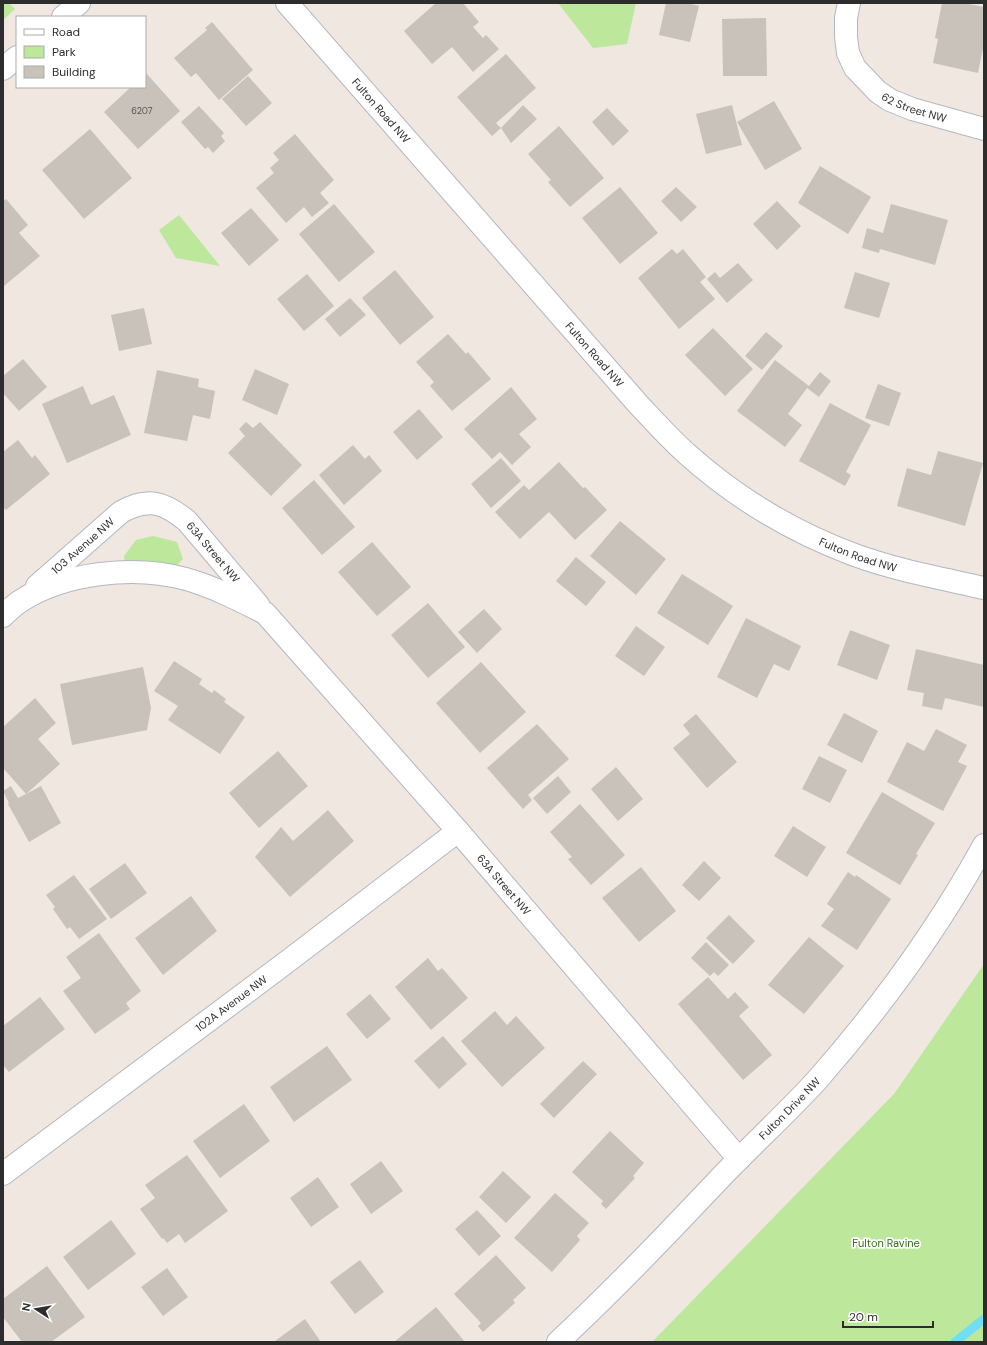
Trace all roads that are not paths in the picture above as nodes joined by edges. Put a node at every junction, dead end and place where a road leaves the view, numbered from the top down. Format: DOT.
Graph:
graph roads {
  1 [pos="80,3"];
  2 [pos="287,3"];
  3 [pos="849,3"];
  4 [pos="64,16"];
  5 [pos="16,58"];
  6 [pos="3,69"];
  7 [pos="984,129"];
  8 [pos="153,503"];
  9 [pos="158,574"];
  10 [pos="984,588"];
  11 [pos="11,609"];
  12 [pos="265,613"];
  13 [pos="458,831"];
  14 [pos="984,845"];
  15 [pos="739,1159"];
  16 [pos="3,1174"];
  17 [pos="558,1342"];
  1 -- 4 [label="street"];
  2 -- 10 [label="street, Fulton Road NW"];
  3 -- 7 [label="street, 62 Street NW"];
  5 -- 6 [label="street"];
  8 -- 11 [label="street, 103 Avenue NW"];
  8 -- 12 [label="street, 63A Street NW"];
  9 -- 11 [label="street, 103 Avenue NW"];
  9 -- 12 [label="street, 63A Street NW"];
  12 -- 13 [label="street, 63A Street NW"];
  13 -- 15 [label="street, 63A Street NW"];
  13 -- 16 [label="street, 102A Avenue NW"];
  14 -- 15 [label="street, Fulton Drive NW"];
  15 -- 17 [label="street, Fulton Drive NW"];
}
